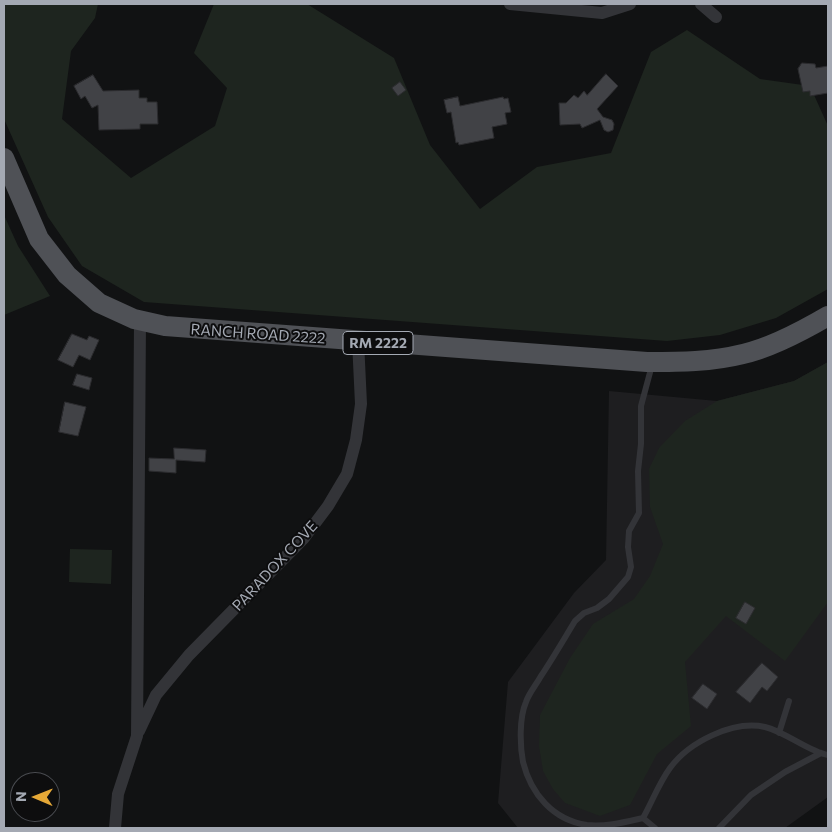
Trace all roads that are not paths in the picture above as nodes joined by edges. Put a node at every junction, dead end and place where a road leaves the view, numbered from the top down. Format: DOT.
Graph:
graph roads {
  1 [pos="510,4"];
  2 [pos="630,4"];
  3 [pos="701,4"];
  4 [pos="716,16"];
  5 [pos="4,158"];
  6 [pos="828,316"];
  7 [pos="140,321"];
  8 [pos="358,341"];
  9 [pos="653,362"];
  10 [pos="789,701"];
  11 [pos="779,733"];
  12 [pos="137,736"];
  13 [pos="821,753"];
  14 [pos="828,755"];
  15 [pos="643,818"];
  16 [pos="115,828"];
  17 [pos="655,828"];
  18 [pos="719,828"];
  1 -- 2 [label="street"];
  3 -- 4 [label="street"];
  5 -- 7 [label="main road, RANCH ROAD 2222 / RM 2222"];
  6 -- 9 [label="main road, RANCH ROAD 2222 / RM 2222"];
  7 -- 8 [label="main road, RANCH ROAD 2222 / RM 2222"];
  7 -- 12 [label="street"];
  8 -- 9 [label="main road, RANCH ROAD 2222 / RM 2222"];
  8 -- 12 [label="street, PARADOX COVE"];
  9 -- 15 [label="lane"];
  10 -- 11 [label="lane"];
  11 -- 13 [label="lane"];
  11 -- 15 [label="lane"];
  12 -- 16 [label="street"];
  13 -- 14 [label="lane"];
  13 -- 18 [label="lane"];
  15 -- 17 [label="lane"];
}
